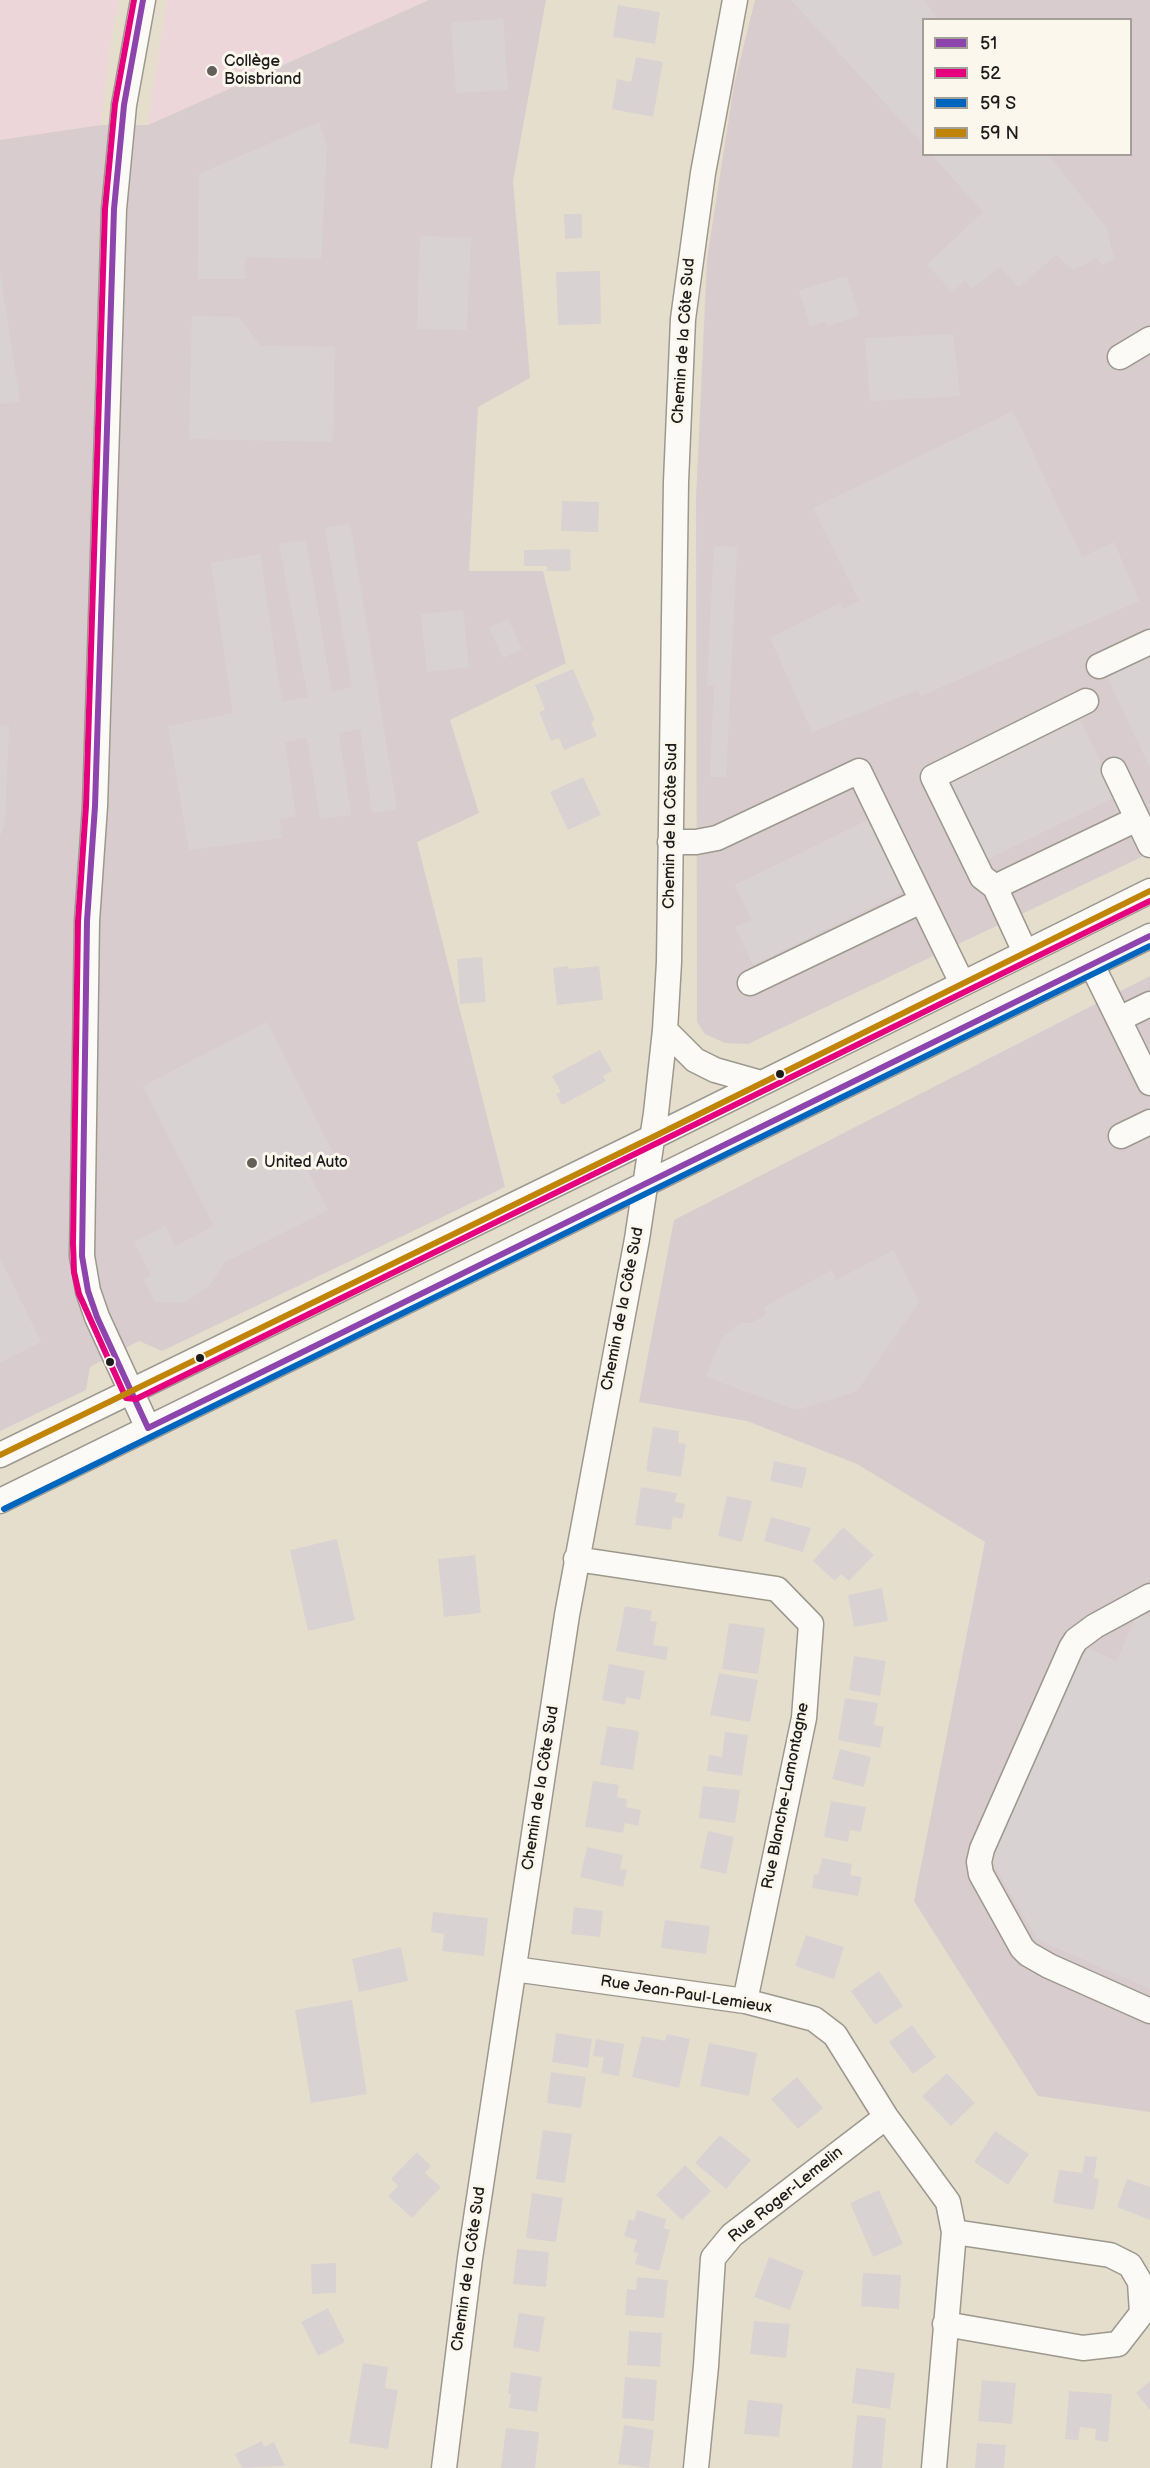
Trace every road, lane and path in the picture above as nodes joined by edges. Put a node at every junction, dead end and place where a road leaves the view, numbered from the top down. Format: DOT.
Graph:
graph roads {
  1 [pos="143,0"];
  2 [pos="735,0"];
  3 [pos="1150,339"];
  4 [pos="1120,357"];
  5 [pos="1150,642"];
  6 [pos="1099,666"];
  7 [pos="1086,701"];
  8 [pos="1114,770"];
  9 [pos="1137,819"];
  10 [pos="670,842"];
  11 [pos="1150,845"];
  12 [pos="995,886"];
  13 [pos="1150,891"];
  14 [pos="921,901"];
  15 [pos="1150,936"];
  16 [pos="1025,952"];
  17 [pos="1092,965"];
  18 [pos="750,983"];
  19 [pos="962,983"];
  20 [pos="1150,1004"];
  21 [pos="1119,1019"];
  22 [pos="665,1030"];
  23 [pos="761,1083"];
  24 [pos="1150,1083"];
  25 [pos="1150,1122"];
  26 [pos="1121,1136"];
  27 [pos="653,1137"];
  28 [pos="646,1183"];
  29 [pos="132,1391"];
  30 [pos="148,1428"];
  31 [pos="0,1455"];
  32 [pos="0,1501"];
  33 [pos="576,1559"];
  34 [pos="1150,1596"];
  35 [pos="514,1968"];
  36 [pos="745,2001"];
  37 [pos="1150,2011"];
  38 [pos="886,2117"];
  39 [pos="954,2232"];
  40 [pos="945,2324"];
  41 [pos="444,2468"];
  42 [pos="696,2468"];
  43 [pos="934,2468"];
  1 -- 29 [label="street"];
  2 -- 10 [label="street, Chemin de la Côte Sud"];
  3 -- 4 [label="street"];
  5 -- 6 [label="street"];
  7 -- 12 [label="street"];
  8 -- 9 [label="street"];
  9 -- 11 [label="street"];
  9 -- 12 [label="street"];
  10 -- 14 [label="street"];
  10 -- 22 [label="street, Chemin de la Côte Sud"];
  12 -- 16 [label="street"];
  13 -- 16 [label="street"];
  14 -- 18 [label="street"];
  14 -- 19 [label="street"];
  15 -- 17 [label="street"];
  16 -- 19 [label="street"];
  17 -- 21 [label="street"];
  17 -- 28 [label="street"];
  19 -- 23 [label="street"];
  20 -- 21 [label="street"];
  21 -- 24 [label="street"];
  22 -- 23 [label="street"];
  22 -- 27 [label="street, Chemin de la Côte Sud"];
  23 -- 27 [label="street"];
  25 -- 26 [label="street"];
  27 -- 28 [label="street, Chemin de la Côte Sud"];
  27 -- 29 [label="street"];
  28 -- 30 [label="street"];
  28 -- 33 [label="street, Chemin de la Côte Sud"];
  29 -- 30 [label="street"];
  29 -- 31 [label="street"];
  30 -- 32 [label="street"];
  33 -- 35 [label="street, Chemin de la Côte Sud"];
  33 -- 36 [label="street, Rue Blanche-Lamontagne"];
  34 -- 37 [label="street"];
  35 -- 36 [label="street, Rue Jean-Paul-Lemieux"];
  35 -- 41 [label="street, Chemin de la Côte Sud"];
  36 -- 38 [label="street, Rue Jean-Paul-Lemieux"];
  38 -- 39 [label="street, Rue Jean-Paul-Lemieux"];
  38 -- 42 [label="street, Rue Roger-Lemelin"];
  39 -- 40 [label="street, Rue Jean-Paul-Lemieux"];
  39 -- 40 [label="street"];
  40 -- 43 [label="street, Rue Jean-Paul-Lemieux"];
}
